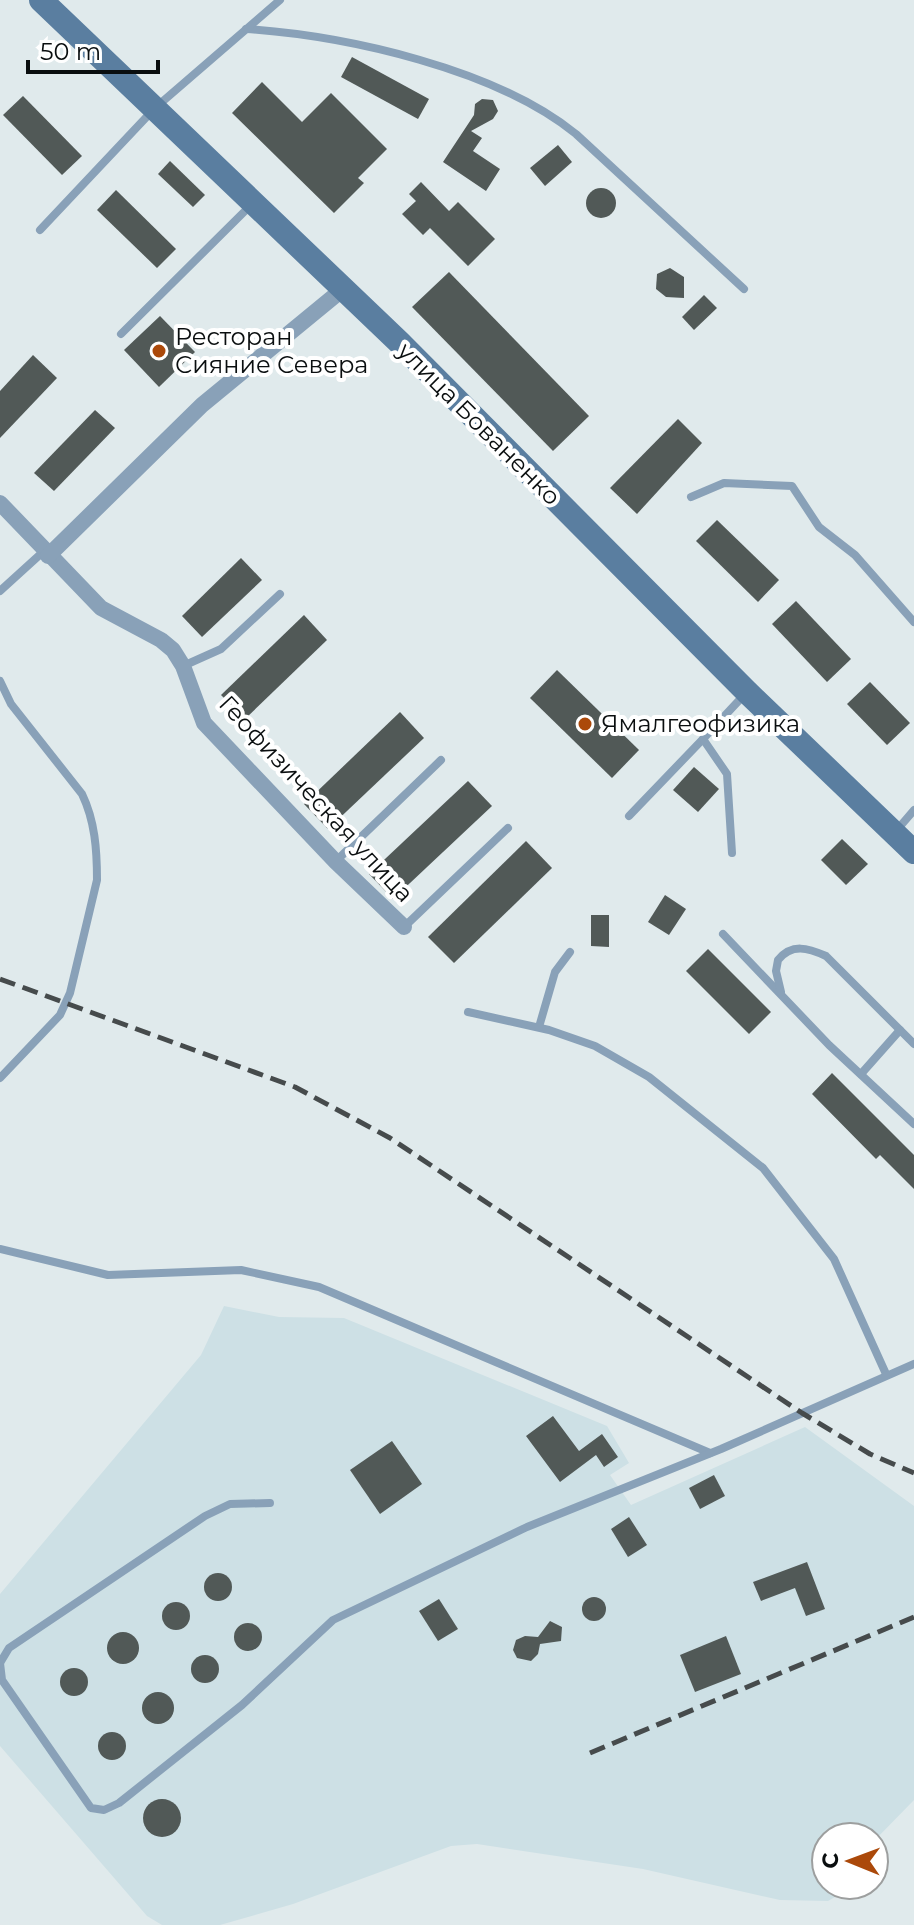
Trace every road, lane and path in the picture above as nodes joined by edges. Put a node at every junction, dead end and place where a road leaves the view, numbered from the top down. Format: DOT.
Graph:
graph roads {
  1 [pos="41,0"];
  2 [pos="280,0"];
  3 [pos="246,29"];
  4 [pos="155,108"];
  5 [pos="253,202"];
  6 [pos="40,230"];
  7 [pos="343,289"];
  8 [pos="744,289"];
  9 [pos="121,334"];
  10 [pos="691,497"];
  11 [pos="0,503"];
  12 [pos="46,554"];
  13 [pos="0,591"];
  14 [pos="280,594"];
  15 [pos="914,622"];
  16 [pos="183,666"];
  17 [pos="0,681"];
  18 [pos="747,692"];
  19 [pos="703,739"];
  20 [pos="441,760"];
  21 [pos="914,810"];
  22 [pos="629,816"];
  23 [pos="508,828"];
  24 [pos="894,833"];
  25 [pos="914,852"];
  26 [pos="732,853"];
  27 [pos="336,862"];
  28 [pos="404,927"];
  29 [pos="723,934"];
  30 [pos="570,952"];
  31 [pos="782,996"];
  32 [pos="468,1012"];
  33 [pos="539,1027"];
  34 [pos="900,1030"];
  35 [pos="914,1044"];
  36 [pos="861,1074"];
  37 [pos="0,1078"];
  38 [pos="914,1124"];
  39 [pos="0,1249"];
  40 [pos="914,1364"];
  41 [pos="886,1374"];
  42 [pos="710,1453"];
  43 [pos="270,1503"];
  44 [pos="0,1663"];
  1 -- 4 [label="street, улица Бованенко"];
  2 -- 3 [label="lane"];
  3 -- 4 [label="lane"];
  3 -- 8 [label="lane"];
  4 -- 5 [label="street, улица Бованенко"];
  4 -- 6 [label="lane"];
  5 -- 7 [label="street, улица Бованенко"];
  5 -- 9 [label="lane"];
  7 -- 12 [label="street"];
  7 -- 18 [label="street, улица Бованенко"];
  10 -- 15 [label="lane"];
  11 -- 12 [label="street, Геофизическая улица"];
  12 -- 13 [label="lane"];
  12 -- 16 [label="street, Геофизическая улица"];
  14 -- 16 [label="lane"];
  16 -- 27 [label="street, Геофизическая улица"];
  17 -- 37 [label="lane"];
  18 -- 19 [label="lane"];
  18 -- 24 [label="street, улица Бованенко"];
  19 -- 22 [label="lane"];
  19 -- 26 [label="lane"];
  20 -- 27 [label="lane"];
  21 -- 24 [label="lane"];
  23 -- 28 [label="lane"];
  24 -- 25 [label="street, улица Бованенко"];
  27 -- 28 [label="street, Геофизическая улица"];
  29 -- 31 [label="lane"];
  30 -- 33 [label="lane"];
  31 -- 34 [label="lane"];
  31 -- 36 [label="lane"];
  32 -- 33 [label="lane"];
  33 -- 41 [label="lane"];
  34 -- 35 [label="lane"];
  34 -- 36 [label="lane"];
  36 -- 38 [label="lane"];
  39 -- 42 [label="lane"];
  40 -- 41 [label="lane"];
  41 -- 42 [label="lane"];
  42 -- 44 [label="lane"];
  43 -- 44 [label="lane"];
}
